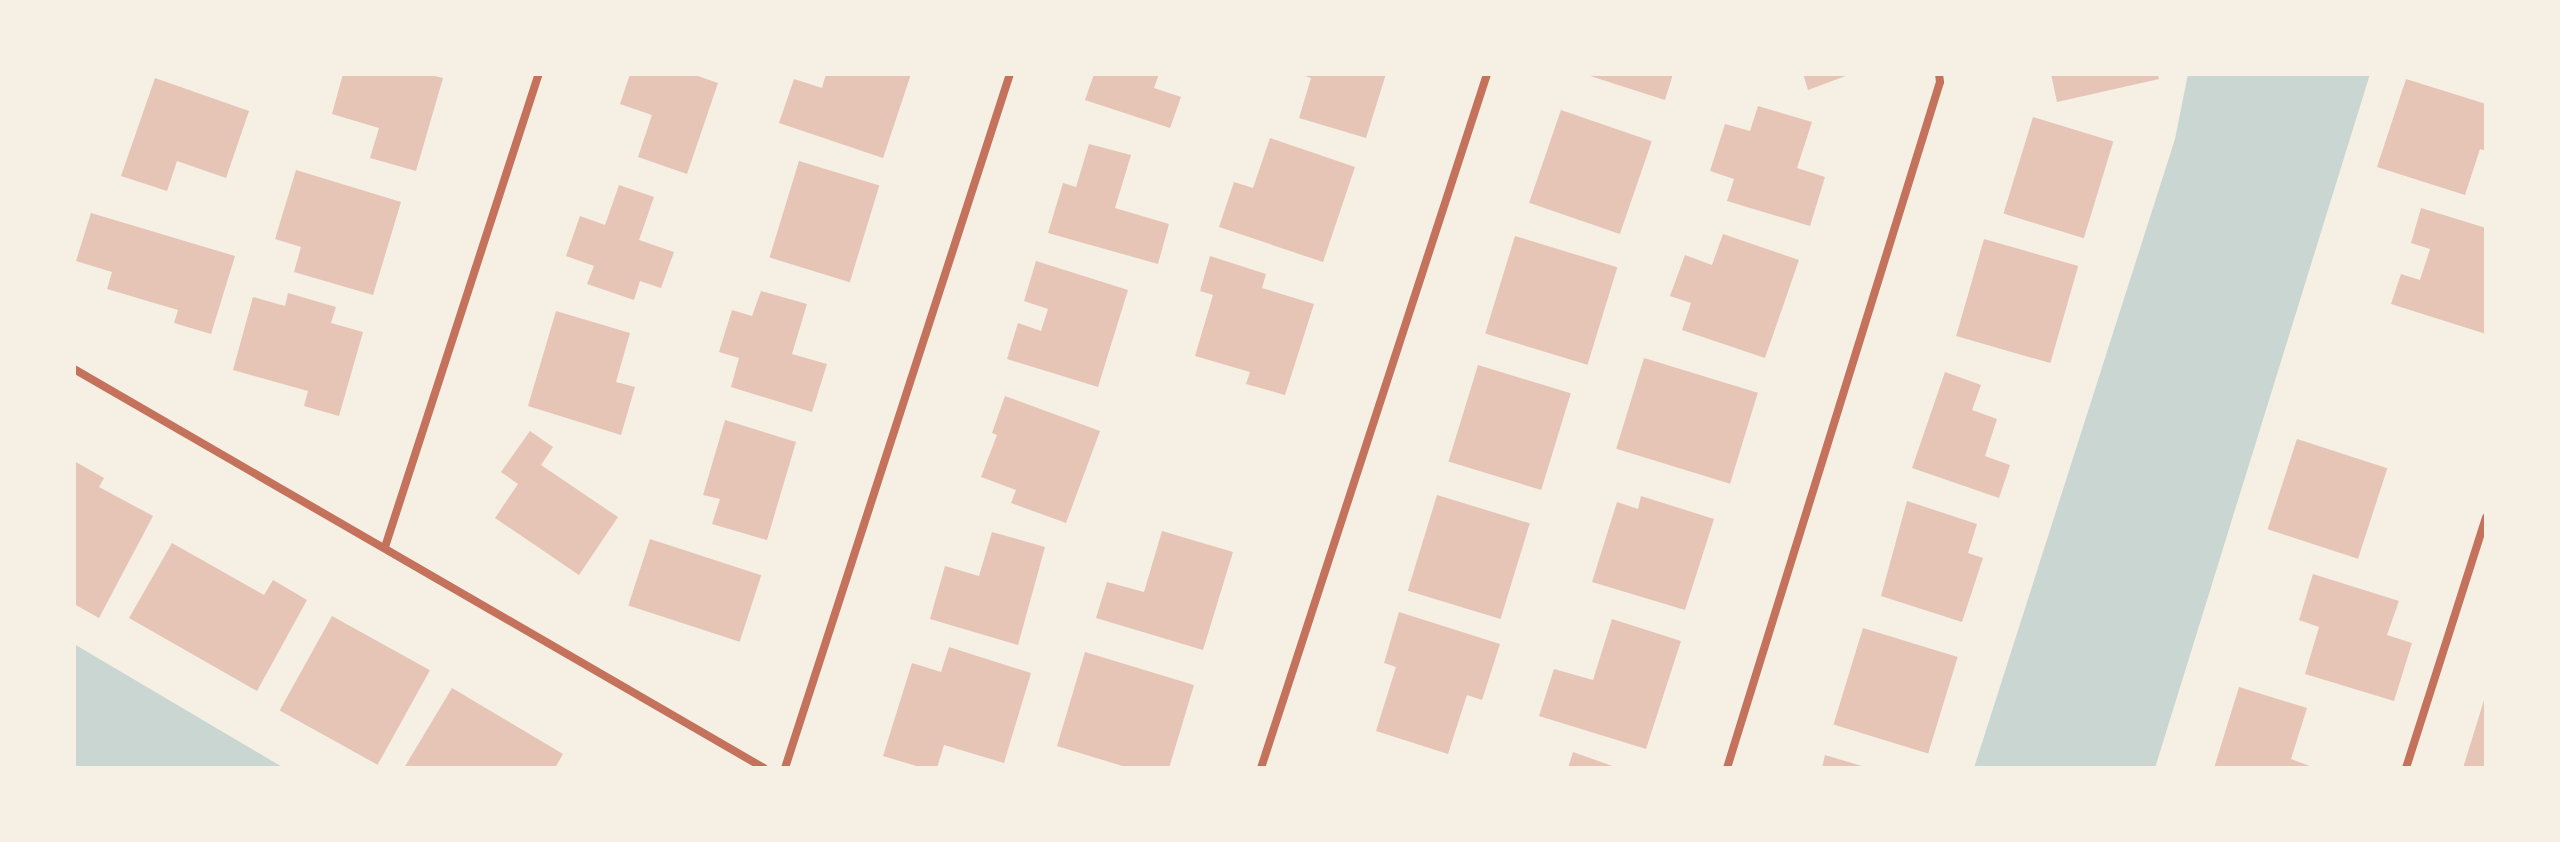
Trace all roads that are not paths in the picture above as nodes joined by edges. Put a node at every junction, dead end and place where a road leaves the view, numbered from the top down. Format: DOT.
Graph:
graph roads {
  1 [pos="539,74"];
  2 [pos="1010,74"];
  3 [pos="1487,74"];
  4 [pos="1939,74"];
  5 [pos="74,369"];
  6 [pos="2486,517"];
  7 [pos="385,547"];
  8 [pos="764,768"];
  9 [pos="785,768"];
  10 [pos="1261,768"];
  11 [pos="1727,768"];
  12 [pos="2406,768"];
  1 -- 7 [label="street"];
  2 -- 9 [label="street"];
  3 -- 10 [label="street"];
  4 -- 11 [label="street"];
  5 -- 7 [label="street"];
  6 -- 12 [label="street"];
  7 -- 8 [label="street"];
}
